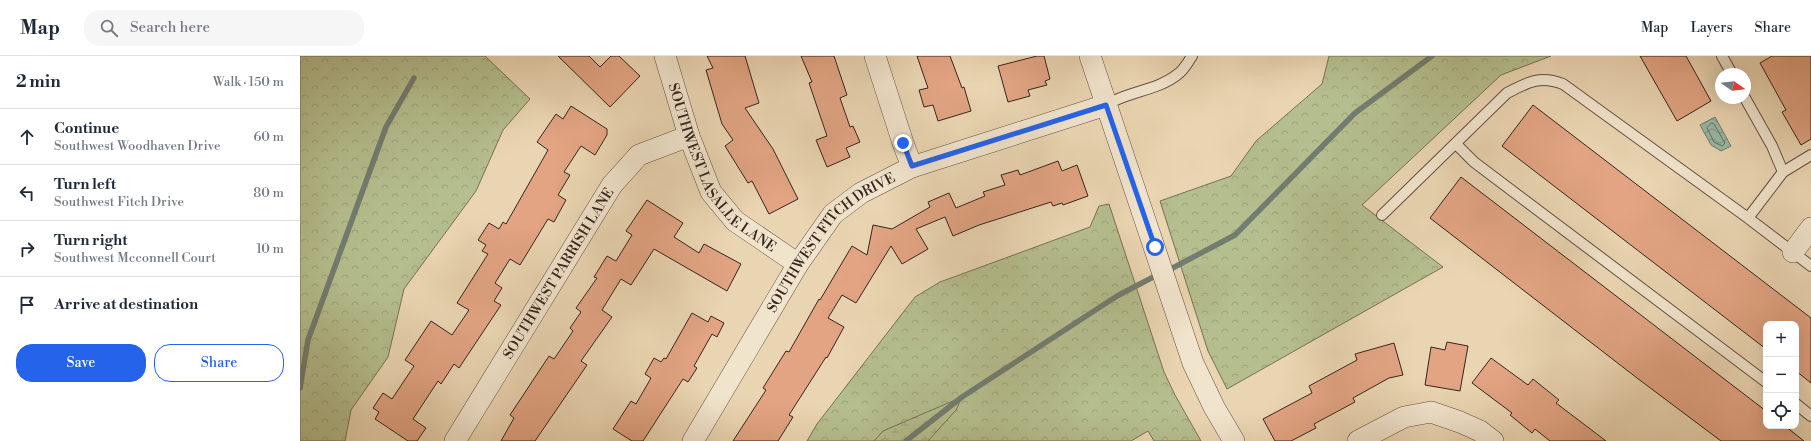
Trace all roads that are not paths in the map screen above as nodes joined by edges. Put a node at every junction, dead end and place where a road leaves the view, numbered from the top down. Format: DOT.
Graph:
graph roads {
  1 [pos="665,56"];
  2 [pos="875,56"];
  3 [pos="1090,56"];
  4 [pos="1192,56"];
  5 [pos="1722,56"];
  6 [pos="1729,68"];
  7 [pos="1748,104"];
  8 [pos="1106,105"];
  9 [pos="689,136"];
  10 [pos="1456,144"];
  11 [pos="1811,155"];
  12 [pos="912,166"];
  13 [pos="1782,172"];
  14 [pos="1382,215"];
  15 [pos="1748,218"];
  16 [pos="1811,228"];
  17 [pos="1793,252"];
  18 [pos="798,264"];
  19 [pos="1811,266"];
  20 [pos="1763,380"];
  21 [pos="1799,406"];
  22 [pos="1811,416"];
  23 [pos="455,441"];
  24 [pos="693,441"];
  25 [pos="1234,441"];
  26 [pos="1358,441"];
  27 [pos="1493,441"];
  1 -- 9 [label="street, SOUTHWEST LASALLE LANE"];
  2 -- 12 [label="street"];
  3 -- 8 [label="street"];
  4 -- 8 [label="lane"];
  5 -- 6 [label="lane"];
  7 -- 13 [label="lane"];
  8 -- 12 [label="street, SOUTHWEST FITCH DRIVE"];
  8 -- 25 [label="street"];
  9 -- 18 [label="street, SOUTHWEST LASALLE LANE"];
  9 -- 23 [label="street, SOUTHWEST PARRISH LANE"];
  10 -- 14 [label="lane"];
  10 -- 15 [label="lane"];
  10 -- 20 [label="lane"];
  11 -- 13 [label="lane"];
  12 -- 18 [label="street, SOUTHWEST FITCH DRIVE"];
  13 -- 15 [label="lane"];
  15 -- 17 [label="lane"];
  16 -- 17 [label="street"];
  17 -- 19 [label="lane"];
  18 -- 24 [label="street, SOUTHWEST FITCH DRIVE"];
  21 -- 22 [label="lane"];
  26 -- 27 [label="street"];
}
